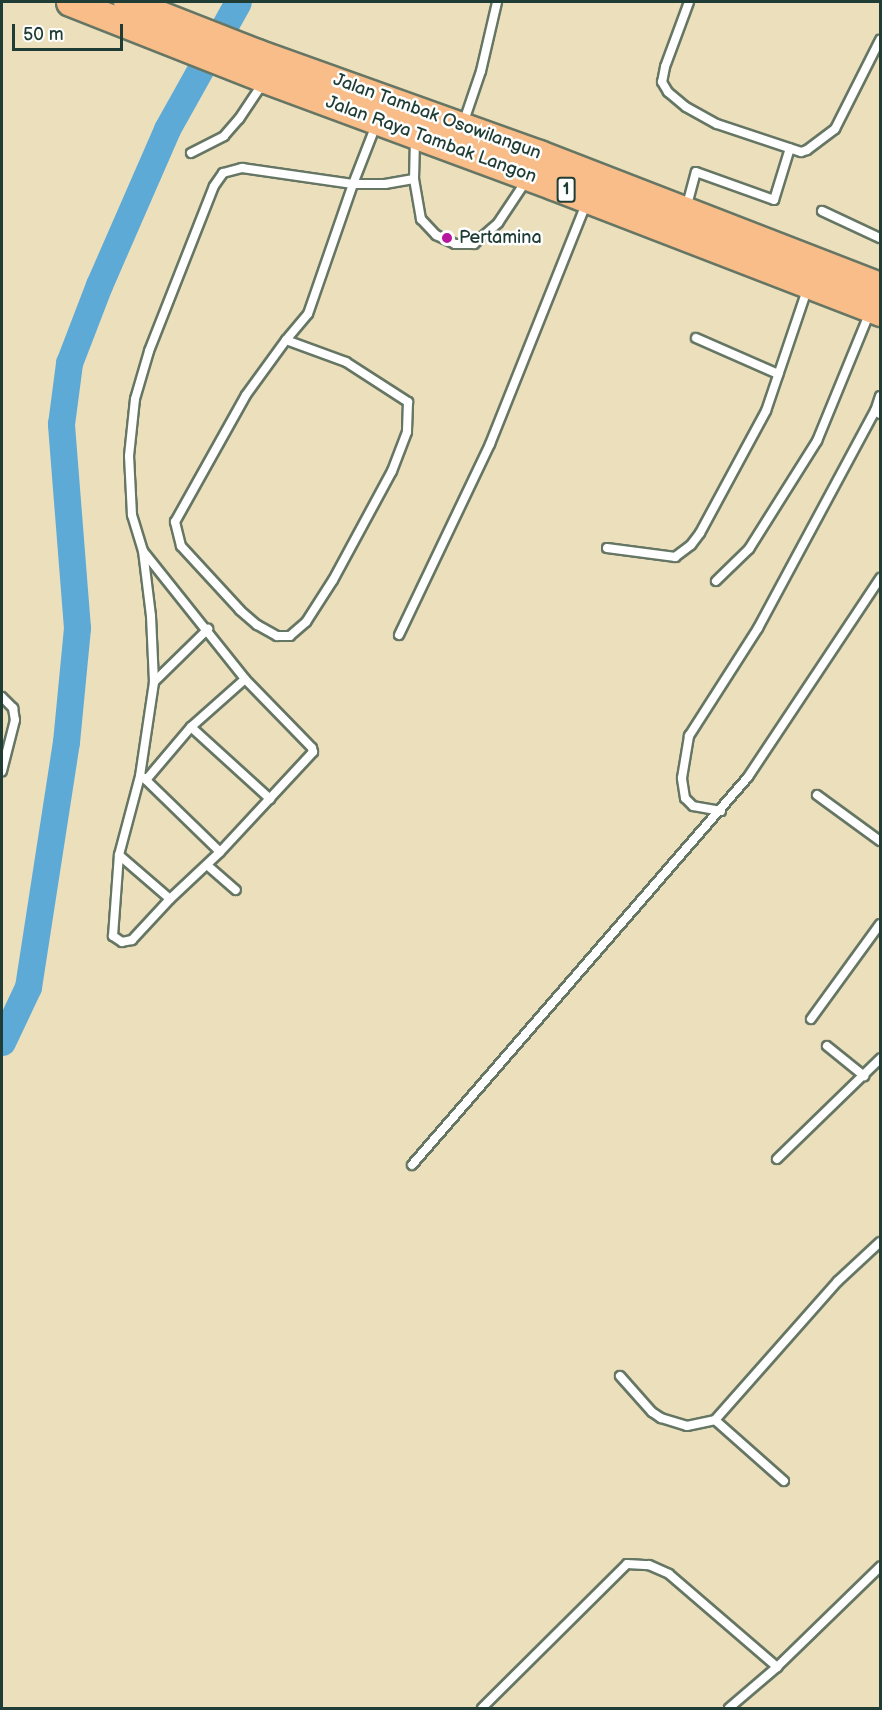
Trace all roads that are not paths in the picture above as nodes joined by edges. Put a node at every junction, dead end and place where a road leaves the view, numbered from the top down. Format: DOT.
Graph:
graph roads {
  1 [pos="70,2"];
  2 [pos="127,2"];
  3 [pos="497,2"];
  4 [pos="689,2"];
  5 [pos="167,21"];
  6 [pos="880,40"];
  7 [pos="258,69"];
  8 [pos="381,109"];
  9 [pos="418,123"];
  10 [pos="458,137"];
  11 [pos="790,148"];
  12 [pos="191,153"];
  13 [pos="534,165"];
  14 [pos="414,179"];
  15 [pos="353,184"];
  16 [pos="588,199"];
  17 [pos="685,210"];
  18 [pos="822,211"];
  19 [pos="880,238"];
  20 [pos="808,284"];
  21 [pos="878,302"];
  22 [pos="696,338"];
  23 [pos="286,340"];
  24 [pos="778,374"];
  25 [pos="880,396"];
  26 [pos="878,413"];
  27 [pos="607,548"];
  28 [pos="143,551"];
  29 [pos="880,578"];
  30 [pos="716,581"];
  31 [pos="208,629"];
  32 [pos="399,635"];
  33 [pos="245,679"];
  34 [pos="154,682"];
  35 [pos="2,697"];
  36 [pos="191,727"];
  37 [pos="2,771"];
  38 [pos="143,778"];
  39 [pos="817,795"];
  40 [pos="270,800"];
  41 [pos="721,811"];
  42 [pos="880,841"];
  43 [pos="220,852"];
  44 [pos="119,855"];
  45 [pos="207,865"];
  46 [pos="236,890"];
  47 [pos="170,899"];
  48 [pos="880,924"];
  49 [pos="811,1019"];
  50 [pos="827,1046"];
  51 [pos="880,1059"];
  52 [pos="864,1076"];
  53 [pos="777,1159"];
  54 [pos="412,1165"];
  55 [pos="880,1242"];
  56 [pos="620,1376"];
  57 [pos="715,1420"];
  58 [pos="784,1480"];
  59 [pos="880,1567"];
  60 [pos="777,1668"];
  61 [pos="482,1708"];
  62 [pos="729,1708"];
  1 -- 5 [label="highway, 1"];
  2 -- 5 [label="highway, 1"];
  3 -- 10 [label="lane"];
  4 -- 11 [label="lane"];
  5 -- 7 [label="highway, 1"];
  6 -- 11 [label="lane"];
  7 -- 8 [label="highway, Jalan Tambak Osowilangun / 1"];
  7 -- 12 [label="lane"];
  8 -- 9 [label="highway, Jalan Tambak Osowilangun / 1"];
  8 -- 15 [label="lane"];
  9 -- 10 [label="highway, Jalan Tambak Osowilangun / 1"];
  9 -- 14 [label="lane"];
  10 -- 13 [label="highway, Jalan Tambak Osowilangun / 1"];
  11 -- 17 [label="lane"];
  13 -- 14 [label="lane"];
  13 -- 16 [label="highway, Jalan Raya Tambak Langon / 1"];
  13 -- 17 [label="highway, Jalan Tambak Osowilangun / 1"];
  14 -- 15 [label="lane"];
  15 -- 23 [label="lane"];
  15 -- 28 [label="lane"];
  16 -- 20 [label="highway, Jalan Raya Tambak Langon / 1"];
  16 -- 32 [label="lane"];
  17 -- 21 [label="highway, Jalan Tambak Osowilangun / 1"];
  18 -- 19 [label="lane"];
  20 -- 21 [label="highway, Jalan Raya Tambak Langon / 1"];
  20 -- 24 [label="lane"];
  21 -- 30 [label="lane"];
  22 -- 24 [label="lane"];
  23 -- 23 [label="lane"];
  24 -- 27 [label="lane"];
  25 -- 26 [label="lane"];
  26 -- 41 [label="lane"];
  28 -- 31 [label="lane"];
  28 -- 34 [label="lane"];
  29 -- 41 [label="lane"];
  31 -- 33 [label="lane"];
  31 -- 34 [label="lane"];
  33 -- 36 [label="lane"];
  33 -- 40 [label="lane"];
  34 -- 38 [label="lane"];
  35 -- 37 [label="lane"];
  36 -- 38 [label="lane"];
  36 -- 40 [label="lane"];
  38 -- 43 [label="lane"];
  38 -- 44 [label="lane"];
  39 -- 42 [label="lane"];
  40 -- 43 [label="lane"];
  41 -- 54 [label="lane"];
  43 -- 45 [label="lane"];
  44 -- 47 [label="lane"];
  44 -- 47 [label="lane"];
  45 -- 46 [label="lane"];
  45 -- 47 [label="lane"];
  48 -- 49 [label="lane"];
  50 -- 52 [label="lane"];
  51 -- 52 [label="lane"];
  52 -- 53 [label="lane"];
  55 -- 57 [label="lane"];
  56 -- 57 [label="lane"];
  57 -- 58 [label="lane"];
  59 -- 60 [label="lane"];
  60 -- 61 [label="lane"];
  60 -- 62 [label="lane"];
}
